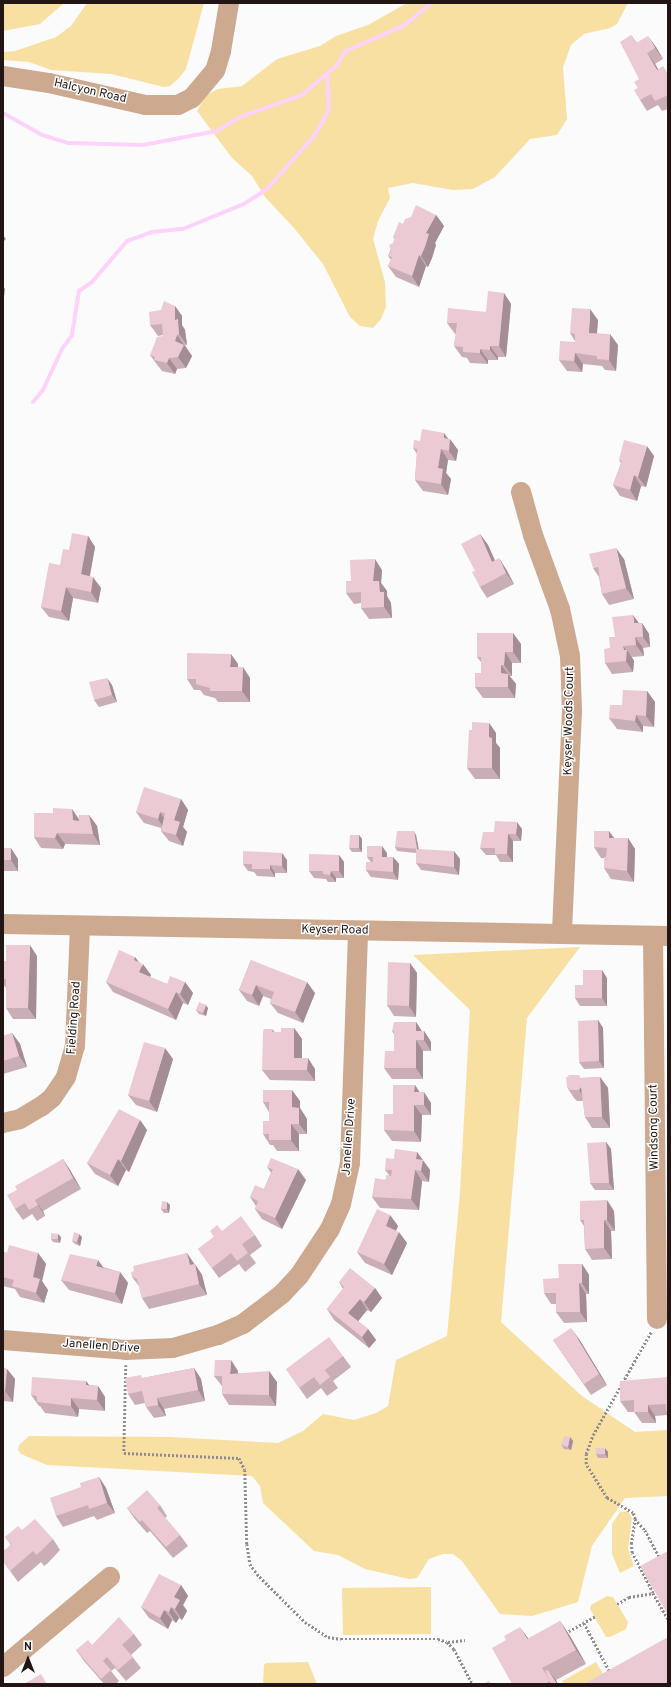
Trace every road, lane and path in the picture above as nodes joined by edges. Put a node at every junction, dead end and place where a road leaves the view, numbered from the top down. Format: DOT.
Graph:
graph roads {
  1 [pos="229,3"];
  2 [pos="3,76"];
  3 [pos="521,492"];
  4 [pos="3,924"];
  5 [pos="80,926"];
  6 [pos="358,931"];
  7 [pos="562,934"];
  8 [pos="661,936"];
  9 [pos="3,1123"];
  10 [pos="657,1319"];
  11 [pos="3,1340"];
  12 [pos="126,1360"];
  13 [pos="636,1519"];
  14 [pos="663,1562"];
  15 [pos="110,1577"];
  16 [pos="653,1593"];
  17 [pos="617,1604"];
  18 [pos="595,1617"];
  19 [pos="668,1618"];
  20 [pos="584,1623"];
  21 [pos="563,1634"];
  22 [pos="465,1640"];
  23 [pos="447,1642"];
  24 [pos="3,1667"];
  25 [pos="612,1675"];
  26 [pos="473,1684"];
  1 -- 2 [label="street, Halcyon Road"];
  3 -- 7 [label="street, Keyser Woods Court"];
  4 -- 5 [label="street, Keyser Road"];
  5 -- 6 [label="street, Keyser Road"];
  5 -- 9 [label="street, Fielding Road"];
  6 -- 7 [label="street, Keyser Road"];
  6 -- 11 [label="street, Janellen Drive"];
  7 -- 8 [label="street, Keyser Road"];
  8 -- 10 [label="street, Windsong Court"];
  10 -- 13 [label="path"];
  12 -- 23 [label="path"];
  13 -- 14 [label="path"];
  13 -- 16 [label="path"];
  15 -- 24 [label="street"];
  16 -- 17 [label="path"];
  16 -- 19 [label="path"];
  18 -- 20 [label="path"];
  20 -- 21 [label="path"];
  20 -- 25 [label="path"];
  22 -- 23 [label="path"];
  23 -- 26 [label="path"];
}
